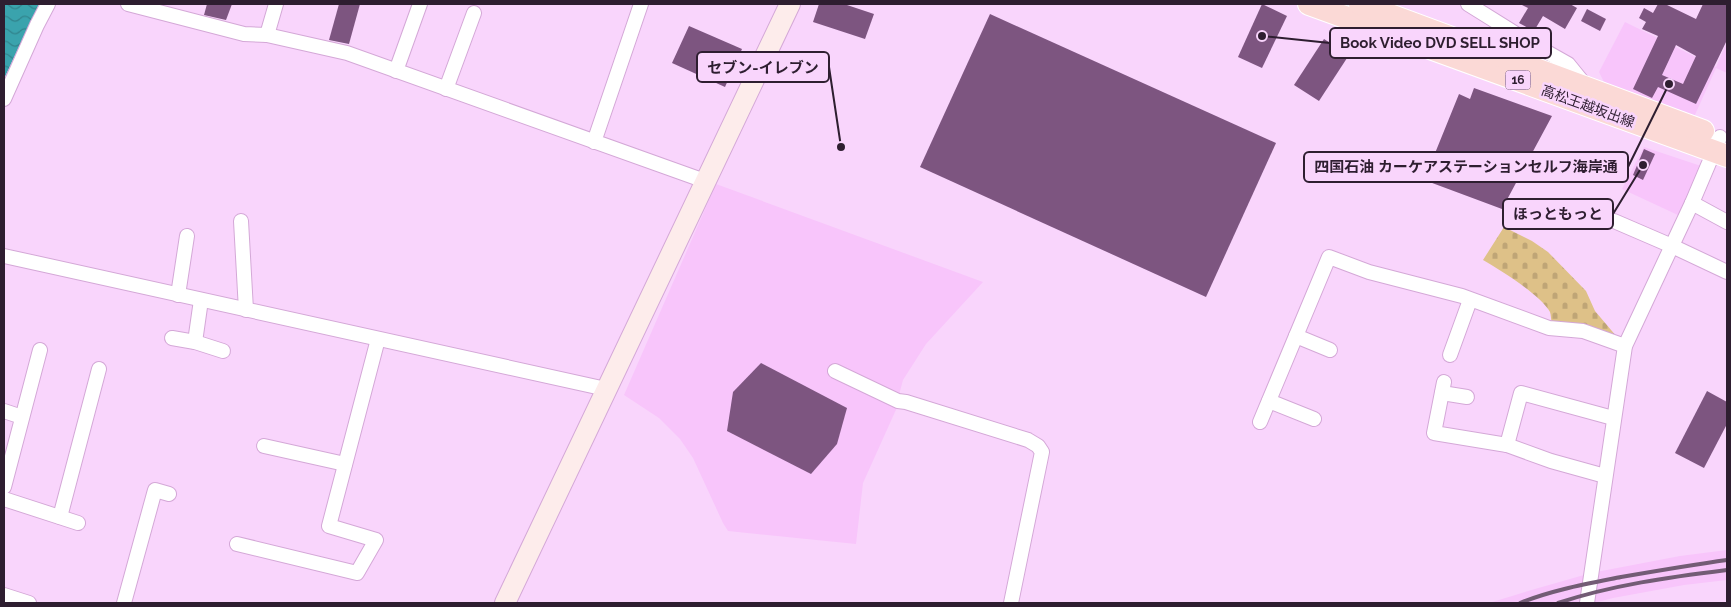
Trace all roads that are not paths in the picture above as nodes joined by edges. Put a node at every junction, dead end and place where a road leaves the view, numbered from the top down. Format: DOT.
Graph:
graph roads {
  1 [pos="48,4"];
  2 [pos="128,4"];
  3 [pos="276,4"];
  4 [pos="420,4"];
  5 [pos="641,4"];
  6 [pos="790,4"];
  7 [pos="1308,4"];
  8 [pos="1360,4"];
  9 [pos="1468,4"];
  10 [pos="474,13"];
  11 [pos="267,35"];
  12 [pos="396,71"];
  13 [pos="446,89"];
  14 [pos="1579,94"];
  15 [pos="4,99"];
  16 [pos="594,142"];
  17 [pos="1722,146"];
  18 [pos="705,181"];
  19 [pos="1692,204"];
  20 [pos="240,220"];
  21 [pos="1614,221"];
  22 [pos="1727,222"];
  23 [pos="188,236"];
  24 [pos="1672,246"];
  25 [pos="4,256"];
  26 [pos="1727,272"];
  27 [pos="178,295"];
  28 [pos="201,300"];
  29 [pos="1470,300"];
  30 [pos="246,310"];
  31 [pos="1296,336"];
  32 [pos="172,338"];
  33 [pos="378,339"];
  34 [pos="195,342"];
  35 [pos="1625,346"];
  36 [pos="40,350"];
  37 [pos="1330,350"];
  38 [pos="223,351"];
  39 [pos="1450,355"];
  40 [pos="99,369"];
  41 [pos="835,370"];
  42 [pos="606,389"];
  43 [pos="1467,397"];
  44 [pos="1269,401"];
  45 [pos="4,411"];
  46 [pos="22,417"];
  47 [pos="1613,418"];
  48 [pos="1314,419"];
  49 [pos="1260,422"];
  50 [pos="1507,445"];
  51 [pos="264,446"];
  52 [pos="345,464"];
  53 [pos="1605,476"];
  54 [pos="4,487"];
  55 [pos="169,494"];
  56 [pos="4,499"];
  57 [pos="60,517"];
  58 [pos="78,523"];
  59 [pos="237,544"];
  60 [pos="4,595"];
  61 [pos="28,603"];
  62 [pos="124,603"];
  63 [pos="505,603"];
  64 [pos="1011,603"];
  65 [pos="1587,603"];
  1 -- 15 [label="street"];
  2 -- 11 [label="street"];
  3 -- 11 [label="street"];
  4 -- 12 [label="street"];
  5 -- 16 [label="street"];
  6 -- 18 [label="street"];
  7 -- 14 [label="main road, 高松王越坂出線 / 16"];
  8 -- 14 [label="main road, 高松王越坂出線 / 16"];
  9 -- 14 [label="street"];
  10 -- 13 [label="street"];
  11 -- 12 [label="street"];
  12 -- 13 [label="street"];
  13 -- 16 [label="street"];
  14 -- 17 [label="main road, 高松王越坂出線 / 16"];
  16 -- 18 [label="street"];
  17 -- 19 [label="street"];
  18 -- 42 [label="street"];
  19 -- 22 [label="street"];
  19 -- 24 [label="street"];
  20 -- 30 [label="street"];
  21 -- 24 [label="street"];
  23 -- 27 [label="street"];
  24 -- 26 [label="street"];
  24 -- 35 [label="street"];
  25 -- 27 [label="street"];
  27 -- 28 [label="street"];
  28 -- 30 [label="street"];
  28 -- 34 [label="street"];
  29 -- 31 [label="street"];
  29 -- 35 [label="street"];
  29 -- 39 [label="street"];
  30 -- 33 [label="street"];
  31 -- 37 [label="street"];
  31 -- 44 [label="street"];
  32 -- 34 [label="street"];
  33 -- 42 [label="street"];
  33 -- 52 [label="street"];
  34 -- 38 [label="street"];
  35 -- 47 [label="street"];
  36 -- 46 [label="street"];
  40 -- 57 [label="street"];
  41 -- 64 [label="street"];
  42 -- 63 [label="street"];
  43 -- 50 [label="street"];
  44 -- 48 [label="street"];
  44 -- 49 [label="street"];
  45 -- 46 [label="street"];
  46 -- 54 [label="street"];
  47 -- 50 [label="street"];
  47 -- 53 [label="street"];
  50 -- 53 [label="street"];
  51 -- 52 [label="street"];
  52 -- 59 [label="street"];
  53 -- 65 [label="street"];
  55 -- 62 [label="street"];
  56 -- 57 [label="street"];
  57 -- 58 [label="street"];
  60 -- 61 [label="street"];
}
